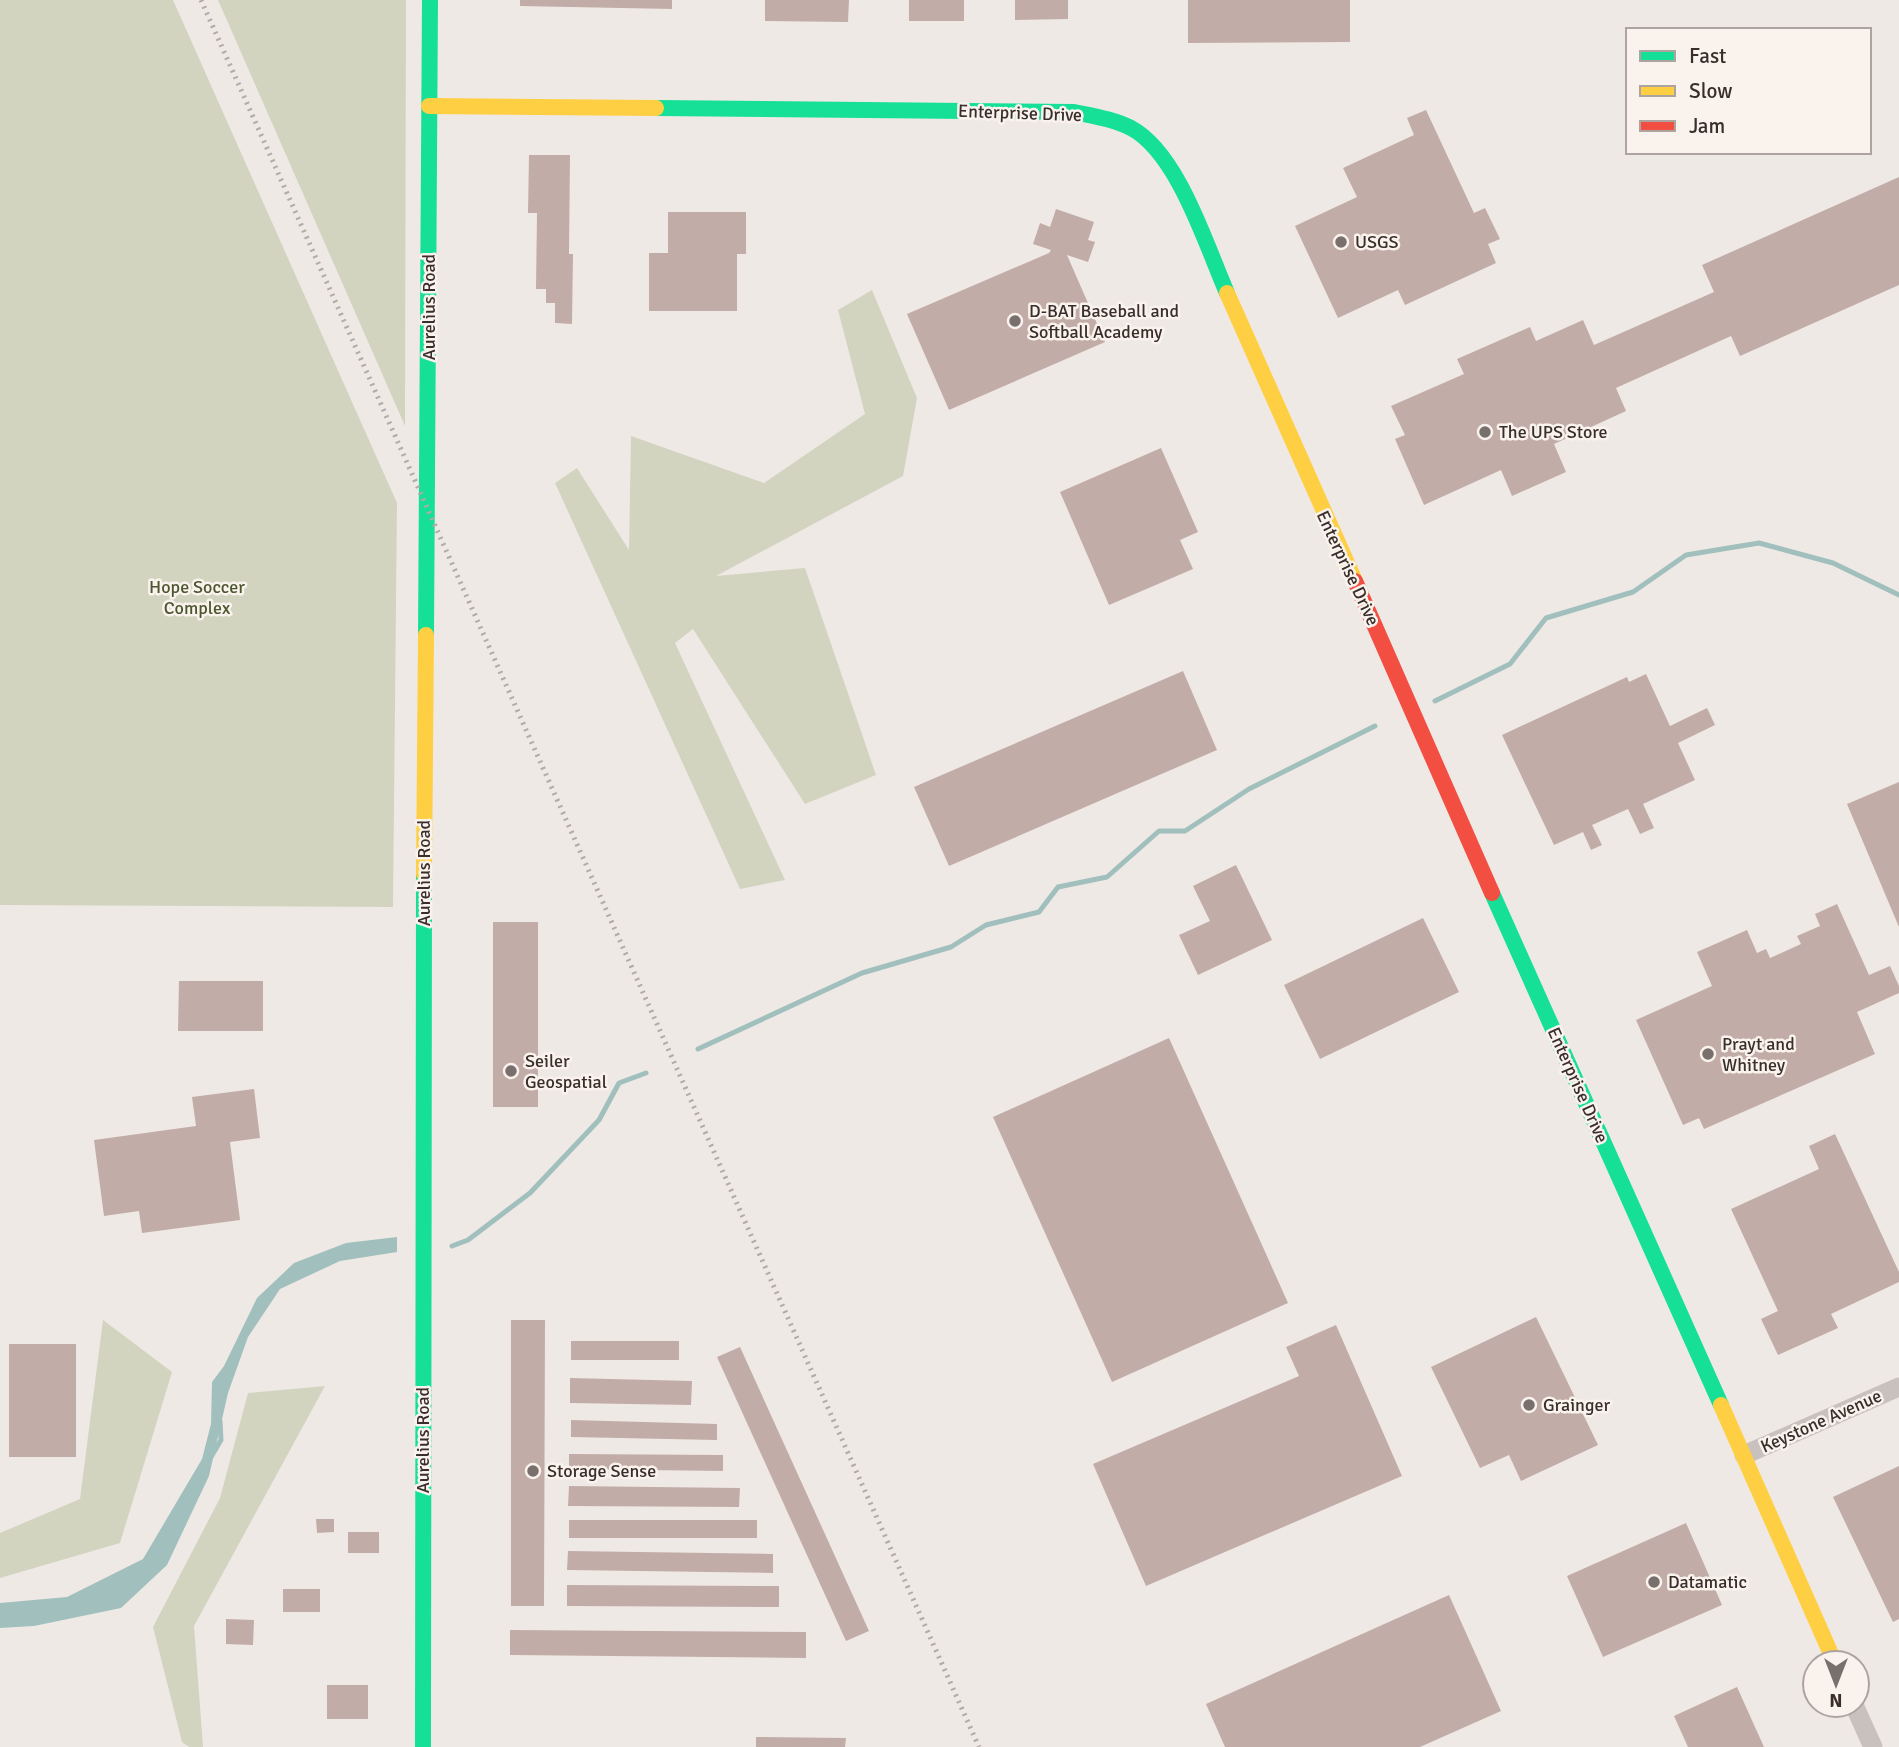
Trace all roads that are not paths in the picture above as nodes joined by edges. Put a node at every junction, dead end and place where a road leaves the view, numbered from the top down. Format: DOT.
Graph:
graph roads {
  1 [pos="430,0"];
  2 [pos="429,106"];
  3 [pos="1899,1387"];
  4 [pos="1744,1455"];
  5 [pos="1829,1649"];
  6 [pos="1860,1719"];
  7 [pos="423,1747"];
  8 [pos="1872,1747"];
  1 -- 2 [label="street, Aurelius Road"];
  2 -- 4 [label="street, Enterprise Drive"];
  2 -- 7 [label="street, Aurelius Road"];
  3 -- 4 [label="street, Keystone Avenue"];
  4 -- 5 [label="street, Enterprise Drive"];
  6 -- 8 [label="street"];
}
